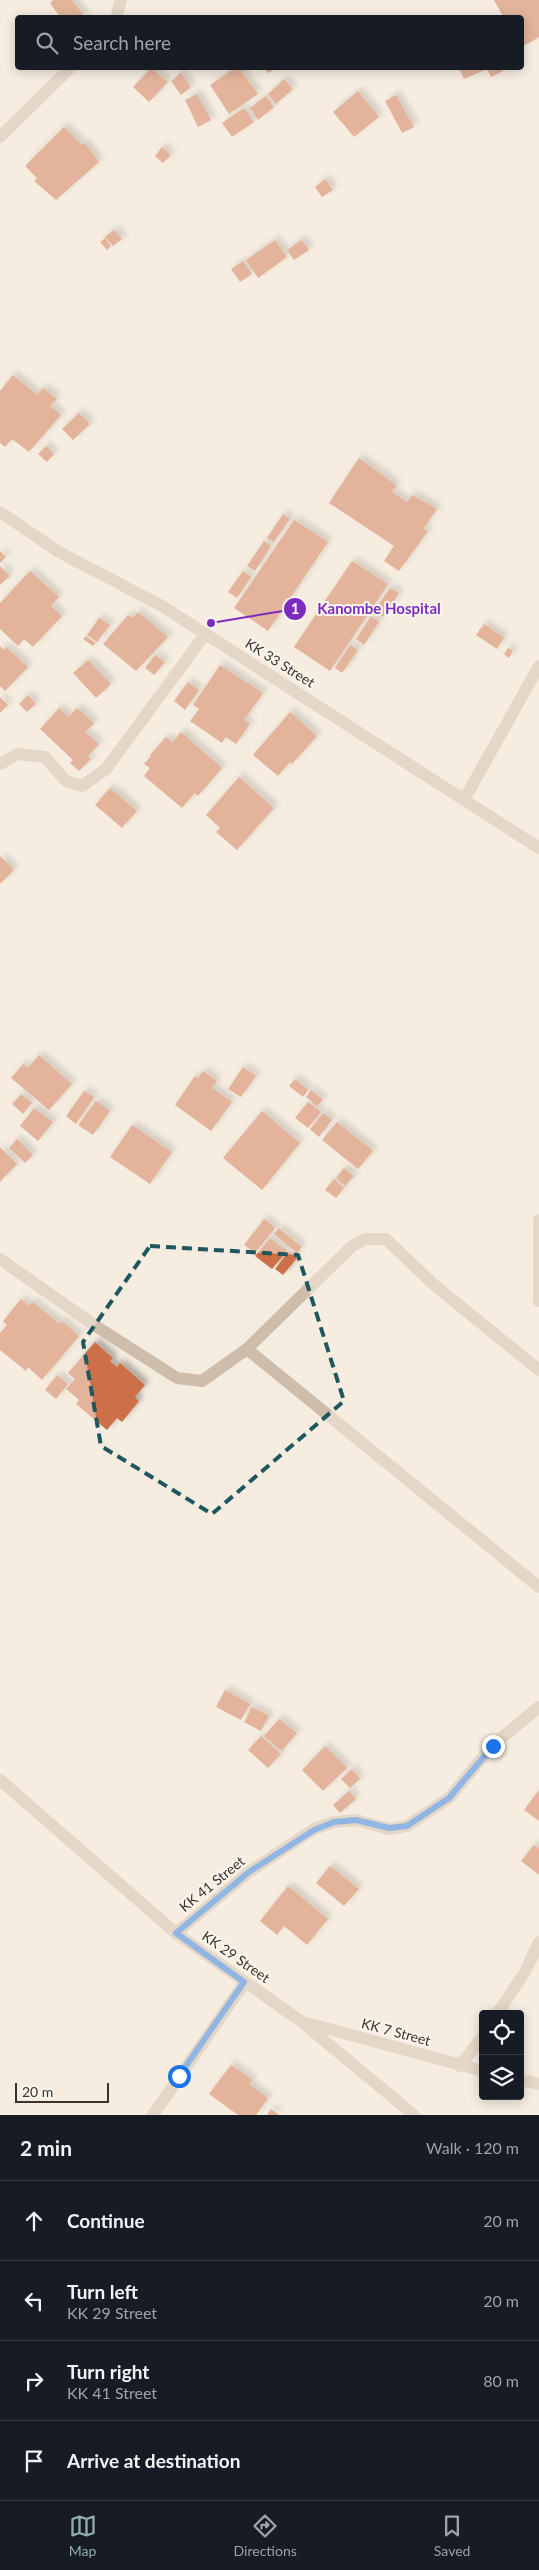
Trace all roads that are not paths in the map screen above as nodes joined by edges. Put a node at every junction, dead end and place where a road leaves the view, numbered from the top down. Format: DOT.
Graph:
graph roads {
  1 [pos="121,0"];
  2 [pos="117,15"];
  3 [pos="68,70"];
  4 [pos="0,136"];
  5 [pos="0,512"];
  6 [pos="206,633"];
  7 [pos="539,666"];
  8 [pos="0,764"];
  9 [pos="465,798"];
  10 [pos="539,848"];
  11 [pos="539,1220"];
  12 [pos="0,1259"];
  13 [pos="539,1301"];
  14 [pos="247,1349"];
  15 [pos="539,1370"];
  16 [pos="539,1586"];
  17 [pos="539,1707"];
  18 [pos="0,1780"];
  19 [pos="176,1933"];
  20 [pos="539,1942"];
  21 [pos="244,1982"];
  22 [pos="500,2010"];
  23 [pos="302,2022"];
  24 [pos="479,2041"];
  25 [pos="460,2066"];
  26 [pos="479,2070"];
  27 [pos="524,2081"];
  28 [pos="539,2084"];
  29 [pos="153,2115"];
  30 [pos="414,2115"];
  1 -- 2 [label="street"];
  3 -- 4 [label="street"];
  5 -- 6 [label="street, KK 33 Street"];
  6 -- 8 [label="street"];
  6 -- 9 [label="street, KK 33 Street"];
  7 -- 9 [label="street"];
  9 -- 10 [label="street, KK 33 Street"];
  11 -- 13 [label="street"];
  12 -- 14 [label="street"];
  14 -- 15 [label="street"];
  14 -- 16 [label="street"];
  17 -- 19 [label="street, KK 41 Street"];
  18 -- 19 [label="street, KK 29 Street"];
  19 -- 21 [label="street, KK 29 Street"];
  20 -- 22 [label="street"];
  21 -- 23 [label="street, KK 29 Street"];
  21 -- 29 [label="street"];
  23 -- 25 [label="street, KK 7 Street"];
  23 -- 30 [label="street, KK 29 Street"];
  24 -- 25 [label="street"];
  25 -- 26 [label="street, KK 7 Street"];
  27 -- 28 [label="street"];
}
